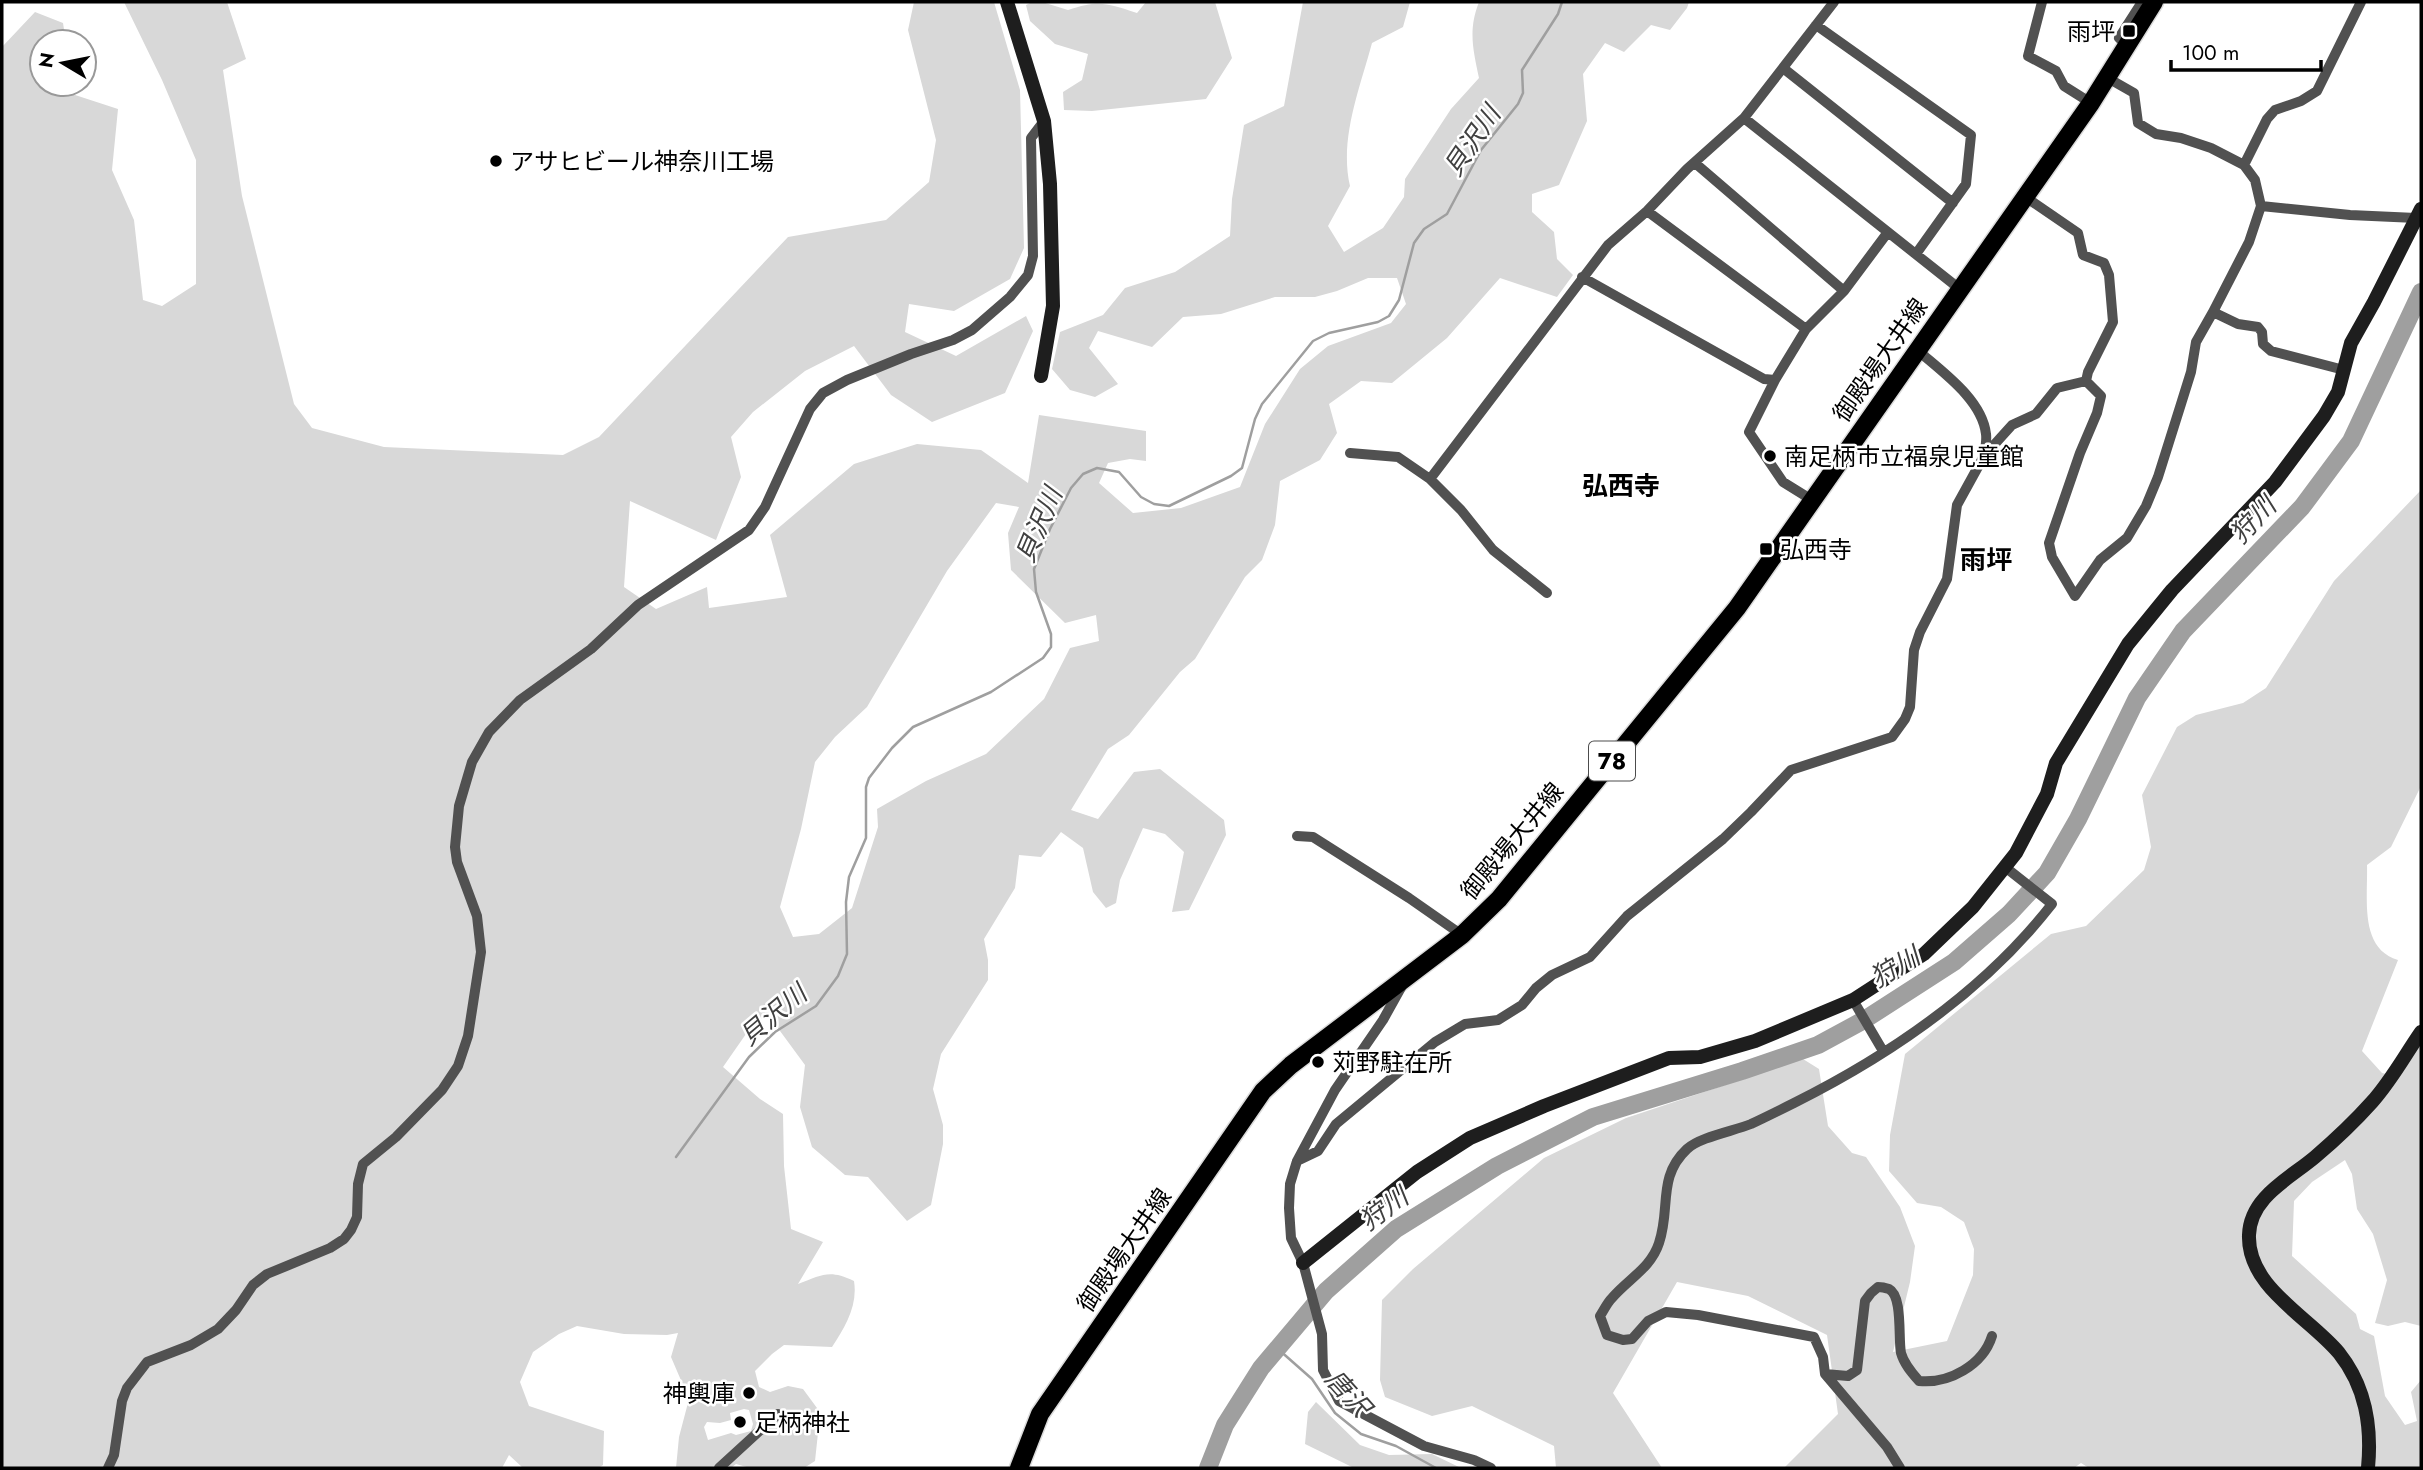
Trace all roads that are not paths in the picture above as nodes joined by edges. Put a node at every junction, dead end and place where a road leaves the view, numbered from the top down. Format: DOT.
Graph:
graph roads {
  1 [pos="1007,2"];
  2 [pos="1835,2"];
  3 [pos="2042,2"];
  4 [pos="2142,2"];
  5 [pos="2154,2"];
  6 [pos="2361,2"];
  7 [pos="1816,25"];
  8 [pos="2127,45"];
  9 [pos="1783,68"];
  10 [pos="2106,77"];
  11 [pos="2091,103"];
  12 [pos="1744,118"];
  13 [pos="1044,121"];
  14 [pos="1695,163"];
  15 [pos="2244,164"];
  16 [pos="2024,196"];
  17 [pos="1953,203"];
  18 [pos="2260,206"];
  19 [pos="1647,211"];
  20 [pos="2419,213"];
  21 [pos="1888,232"];
  22 [pos="1916,254"];
  23 [pos="1582,277"];
  24 [pos="1961,290"];
  25 [pos="1844,291"];
  26 [pos="2213,312"];
  27 [pos="1806,329"];
  28 [pos="1916,349"];
  29 [pos="2344,370"];
  30 [pos="1041,376"];
  31 [pos="1775,380"];
  32 [pos="2086,381"];
  33 [pos="1350,453"];
  34 [pos="1984,456"];
  35 [pos="1430,479"];
  36 [pos="1812,500"];
  37 [pos="1547,593"];
  38 [pos="1297,836"];
  39 [pos="2009,871"];
  40 [pos="1462,936"];
  41 [pos="1406,979"];
  42 [pos="1853,1000"];
  43 [pos="2421,1032"];
  44 [pos="1883,1051"];
  45 [pos="1297,1161"];
  46 [pos="1304,1267"];
  47 [pos="1992,1336"];
  48 [pos="1825,1374"];
  49 [pos="778,1414"];
  50 [pos="108,1468"];
  51 [pos="719,1468"];
  52 [pos="1020,1468"];
  53 [pos="1491,1468"];
  54 [pos="1900,1468"];
  55 [pos="2368,1468"];
  1 -- 13 [label="street"];
  2 -- 7 [label="street"];
  3 -- 11 [label="street"];
  4 -- 8 [label="street"];
  5 -- 8 [label="main road, 御殿場大井線 / 78"];
  6 -- 15 [label="street"];
  7 -- 9 [label="street"];
  7 -- 17 [label="street"];
  8 -- 10 [label="main road, 御殿場大井線 / 78"];
  9 -- 12 [label="street"];
  9 -- 17 [label="street"];
  10 -- 11 [label="main road, 御殿場大井線 / 78"];
  10 -- 15 [label="street"];
  11 -- 16 [label="main road, 御殿場大井線 / 78"];
  12 -- 14 [label="street"];
  12 -- 21 [label="street"];
  13 -- 30 [label="street"];
  13 -- 50 [label="street"];
  14 -- 19 [label="street"];
  14 -- 25 [label="street"];
  15 -- 18 [label="street"];
  16 -- 24 [label="main road, 御殿場大井線 / 78"];
  16 -- 32 [label="street"];
  17 -- 22 [label="street"];
  18 -- 20 [label="street"];
  18 -- 26 [label="street"];
  19 -- 23 [label="street"];
  19 -- 27 [label="street"];
  20 -- 29 [label="street"];
  21 -- 22 [label="street"];
  21 -- 25 [label="street"];
  22 -- 24 [label="street"];
  23 -- 31 [label="street"];
  23 -- 35 [label="street"];
  24 -- 28 [label="main road, 御殿場大井線 / 78"];
  25 -- 27 [label="street"];
  26 -- 29 [label="street"];
  26 -- 32 [label="street"];
  27 -- 31 [label="street"];
  28 -- 34 [label="street"];
  28 -- 36 [label="main road, 御殿場大井線 / 78"];
  29 -- 39 [label="street"];
  31 -- 36 [label="street"];
  32 -- 34 [label="street"];
  33 -- 35 [label="street"];
  34 -- 45 [label="street"];
  35 -- 37 [label="street"];
  36 -- 40 [label="main road, 御殿場大井線 / 78"];
  38 -- 40 [label="street"];
  39 -- 42 [label="street"];
  39 -- 44 [label="street"];
  40 -- 41 [label="main road, 御殿場大井線 / 78"];
  41 -- 45 [label="street"];
  41 -- 52 [label="main road, 御殿場大井線 / 78"];
  42 -- 44 [label="street"];
  42 -- 46 [label="street"];
  43 -- 55 [label="street"];
  44 -- 48 [label="street"];
  45 -- 46 [label="street"];
  46 -- 53 [label="street"];
  47 -- 48 [label="street"];
  48 -- 54 [label="street"];
  49 -- 51 [label="street"];
}
